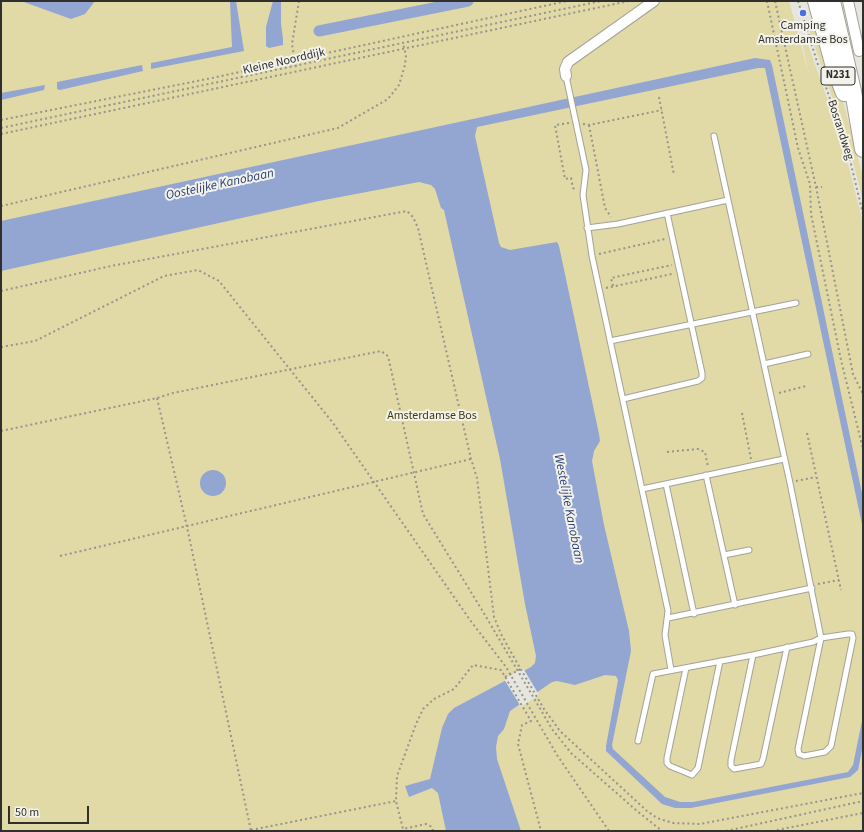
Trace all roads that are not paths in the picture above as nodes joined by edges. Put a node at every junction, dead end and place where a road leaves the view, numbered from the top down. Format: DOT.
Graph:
graph roads {
  1 [pos="654,1"];
  2 [pos="816,1"];
  3 [pos="832,1"];
  4 [pos="848,1"];
  5 [pos="859,51"];
  6 [pos="566,76"];
  7 [pos="859,131"];
  8 [pos="714,136"];
  9 [pos="863,149"];
  10 [pos="728,200"];
  11 [pos="667,213"];
  12 [pos="587,228"];
  13 [pos="796,303"];
  14 [pos="754,312"];
  15 [pos="691,323"];
  16 [pos="610,341"];
  17 [pos="808,354"];
  18 [pos="764,364"];
  19 [pos="623,398"];
  20 [pos="784,459"];
  21 [pos="708,474"];
  22 [pos="666,484"];
  23 [pos="642,489"];
  24 [pos="749,550"];
  25 [pos="724,555"];
  26 [pos="812,588"];
  27 [pos="735,605"];
  28 [pos="694,614"];
  29 [pos="668,618"];
  30 [pos="821,638"];
  31 [pos="787,647"];
  32 [pos="752,655"];
  33 [pos="720,661"];
  34 [pos="686,668"];
  35 [pos="671,670"];
  36 [pos="638,741"];
  1 -- 6 [label="street"];
  2 -- 7 [label="main road, Bosrandweg / N231"];
  3 -- 7 [label="main road, Bosrandweg / N231"];
  4 -- 5 [label="street"];
  6 -- 12 [label="lane"];
  7 -- 9 [label="main road, Bosrandweg / N231"];
  8 -- 10 [label="lane"];
  10 -- 11 [label="lane"];
  10 -- 14 [label="lane"];
  11 -- 12 [label="lane"];
  11 -- 15 [label="lane"];
  12 -- 16 [label="lane"];
  13 -- 14 [label="lane"];
  14 -- 15 [label="lane"];
  14 -- 18 [label="lane"];
  15 -- 16 [label="lane"];
  15 -- 19 [label="lane"];
  16 -- 19 [label="lane"];
  17 -- 18 [label="lane"];
  18 -- 20 [label="lane"];
  19 -- 23 [label="lane"];
  20 -- 21 [label="lane"];
  20 -- 26 [label="lane"];
  21 -- 22 [label="lane"];
  21 -- 25 [label="lane"];
  22 -- 23 [label="lane"];
  22 -- 28 [label="lane"];
  23 -- 29 [label="lane"];
  24 -- 25 [label="lane"];
  25 -- 27 [label="lane"];
  26 -- 27 [label="lane"];
  26 -- 30 [label="lane"];
  27 -- 28 [label="lane"];
  28 -- 29 [label="lane"];
  29 -- 35 [label="lane"];
  30 -- 30 [label="lane"];
  30 -- 31 [label="lane"];
  31 -- 32 [label="lane"];
  31 -- 32 [label="lane"];
  32 -- 33 [label="lane"];
  33 -- 34 [label="lane"];
  33 -- 34 [label="lane"];
  34 -- 35 [label="lane"];
  35 -- 36 [label="lane"];
}
